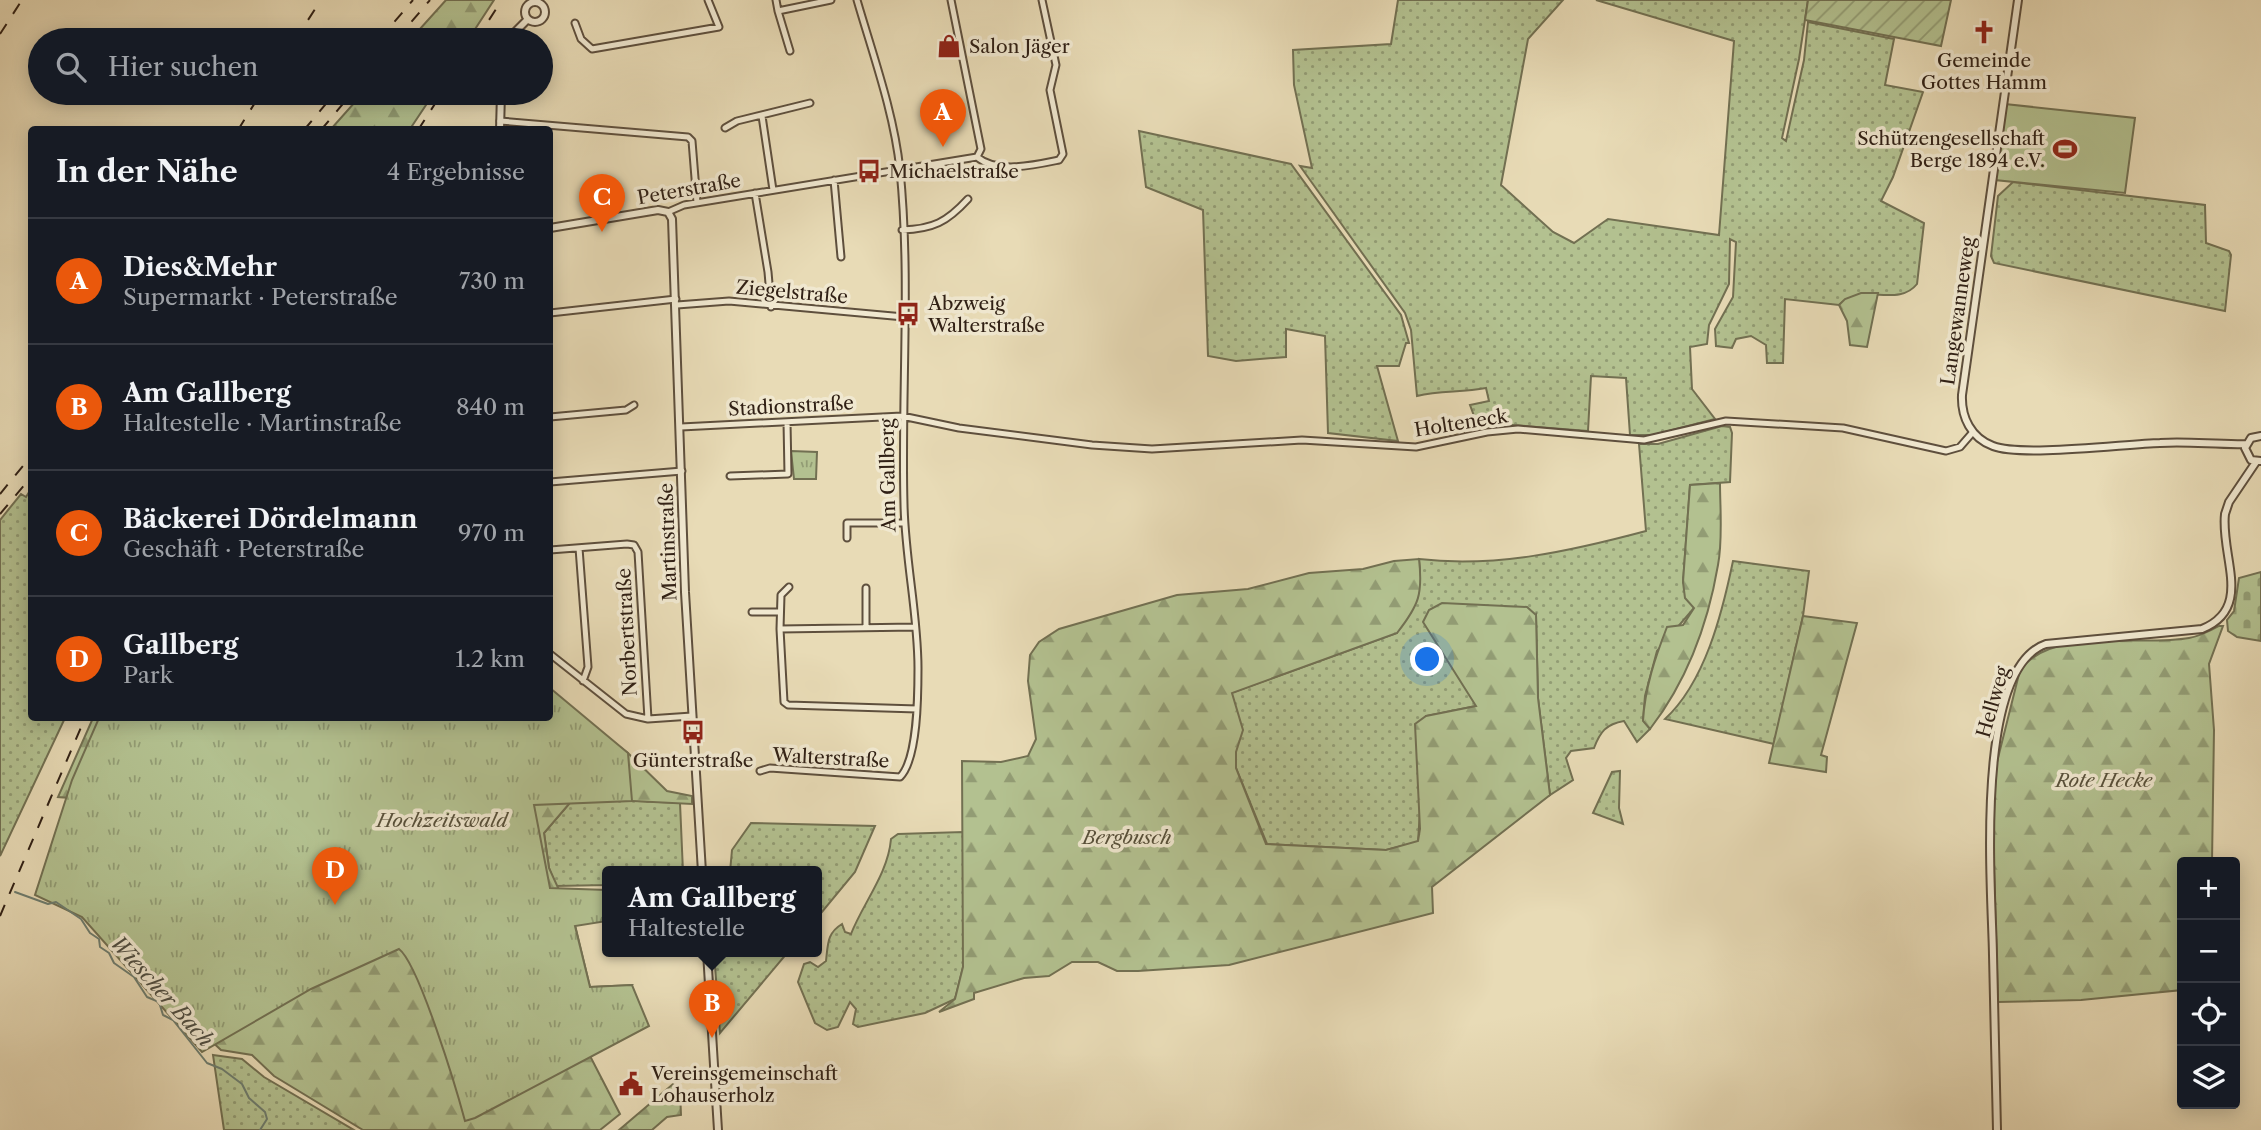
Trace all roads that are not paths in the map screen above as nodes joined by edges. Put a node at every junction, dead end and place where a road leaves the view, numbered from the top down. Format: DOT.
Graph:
graph roads {
  1 [pos="550,0"];
  2 [pos="708,0"];
  3 [pos="776,0"];
  4 [pos="831,0"];
  5 [pos="857,0"];
  6 [pos="951,0"];
  7 [pos="1042,0"];
  8 [pos="2018,0"];
  9 [pos="524,3"];
  10 [pos="543,6"];
  11 [pos="778,11"];
  12 [pos="527,19"];
  13 [pos="575,23"];
  14 [pos="519,28"];
  15 [pos="790,51"];
  16 [pos="810,103"];
  17 [pos="501,105"];
  18 [pos="762,116"];
  19 [pos="500,121"];
  20 [pos="500,126"];
  21 [pos="726,128"];
  22 [pos="977,157"];
  23 [pos="900,169"];
  24 [pos="834,180"];
  25 [pos="773,190"];
  26 [pos="755,194"];
  27 [pos="968,199"];
  28 [pos="697,203"];
  29 [pos="668,212"];
  30 [pos="553,228"];
  31 [pos="902,230"];
  32 [pos="841,257"];
  33 [pos="676,302"];
  34 [pos="771,307"];
  35 [pos="553,313"];
  36 [pos="904,317"];
  37 [pos="634,405"];
  38 [pos="553,416"];
  39 [pos="902,416"];
  40 [pos="787,422"];
  41 [pos="681,427"];
  42 [pos="1973,432"];
  43 [pos="2261,436"];
  44 [pos="2246,444"];
  45 [pos="2258,462"];
  46 [pos="682,471"];
  47 [pos="730,476"];
  48 [pos="553,482"];
  49 [pos="847,515"];
  50 [pos="847,523"];
  51 [pos="904,523"];
  52 [pos="847,538"];
  53 [pos="579,548"];
  54 [pos="553,550"];
  55 [pos="789,587"];
  56 [pos="866,588"];
  57 [pos="752,612"];
  58 [pos="780,612"];
  59 [pos="866,627"];
  60 [pos="915,627"];
  61 [pos="780,629"];
  62 [pos="553,656"];
  63 [pos="583,681"];
  64 [pos="917,709"];
  65 [pos="692,716"];
  66 [pos="649,719"];
  67 [pos="760,771"];
  68 [pos="900,777"];
  69 [pos="702,866"];
  70 [pos="707,957"];
  71 [pos="718,1130"];
  72 [pos="1997,1130"];
  1 -- 10 [label="street"];
  2 -- 13 [label="street"];
  3 -- 11 [label="street"];
  4 -- 11 [label="street"];
  5 -- 23 [label="street"];
  6 -- 22 [label="street"];
  7 -- 22 [label="street, Peterstraße"];
  8 -- 42 [label="street, Langewanneweg"];
  9 -- 10 [label="street"];
  9 -- 12 [label="street"];
  10 -- 12 [label="street"];
  11 -- 15 [label="street"];
  12 -- 14 [label="street"];
  16 -- 18 [label="street"];
  17 -- 19 [label="street"];
  18 -- 21 [label="street"];
  18 -- 25 [label="street"];
  19 -- 20 [label="street"];
  19 -- 28 [label="street"];
  22 -- 23 [label="street, Peterstraße"];
  23 -- 24 [label="street, Peterstraße"];
  23 -- 31 [label="street, Am Gallberg"];
  24 -- 25 [label="street, Peterstraße"];
  24 -- 32 [label="street"];
  25 -- 26 [label="street, Peterstraße"];
  26 -- 28 [label="street, Peterstraße"];
  26 -- 34 [label="street"];
  27 -- 31 [label="street"];
  28 -- 29 [label="street, Peterstraße"];
  29 -- 30 [label="street, Peterstraße"];
  29 -- 33 [label="street, Martinstraße"];
  31 -- 36 [label="street, Am Gallberg"];
  33 -- 34 [label="street, Ziegelstraße"];
  33 -- 35 [label="street, Ziegelstraße"];
  33 -- 41 [label="street, Martinstraße"];
  34 -- 36 [label="street, Ziegelstraße"];
  36 -- 39 [label="street, Am Gallberg"];
  37 -- 38 [label="street"];
  39 -- 40 [label="street, Stadionstraße"];
  39 -- 42 [label="street, Holteneck"];
  39 -- 51 [label="street, Am Gallberg"];
  40 -- 41 [label="street, Stadionstraße"];
  40 -- 47 [label="street"];
  41 -- 46 [label="street, Martinstraße"];
  42 -- 44 [label="street"];
  43 -- 44 [label="street"];
  44 -- 45 [label="street"];
  45 -- 72 [label="street, Hellweg"];
  46 -- 48 [label="street"];
  46 -- 65 [label="street, Martinstraße"];
  49 -- 50 [label="street"];
  50 -- 51 [label="street"];
  50 -- 52 [label="street"];
  51 -- 60 [label="street, Am Gallberg"];
  53 -- 54 [label="street, Norbertstraße"];
  53 -- 63 [label="street"];
  53 -- 66 [label="street, Norbertstraße"];
  55 -- 58 [label="street"];
  56 -- 59 [label="street"];
  57 -- 58 [label="street"];
  58 -- 61 [label="street"];
  59 -- 60 [label="street"];
  59 -- 61 [label="street"];
  60 -- 64 [label="street, Am Gallberg"];
  61 -- 64 [label="street"];
  62 -- 63 [label="street"];
  63 -- 66 [label="street"];
  64 -- 68 [label="street, Am Gallberg"];
  65 -- 66 [label="street"];
  65 -- 69 [label="street, Martinstraße"];
  67 -- 68 [label="street, Walterstraße"];
  70 -- 71 [label="street"];
}
